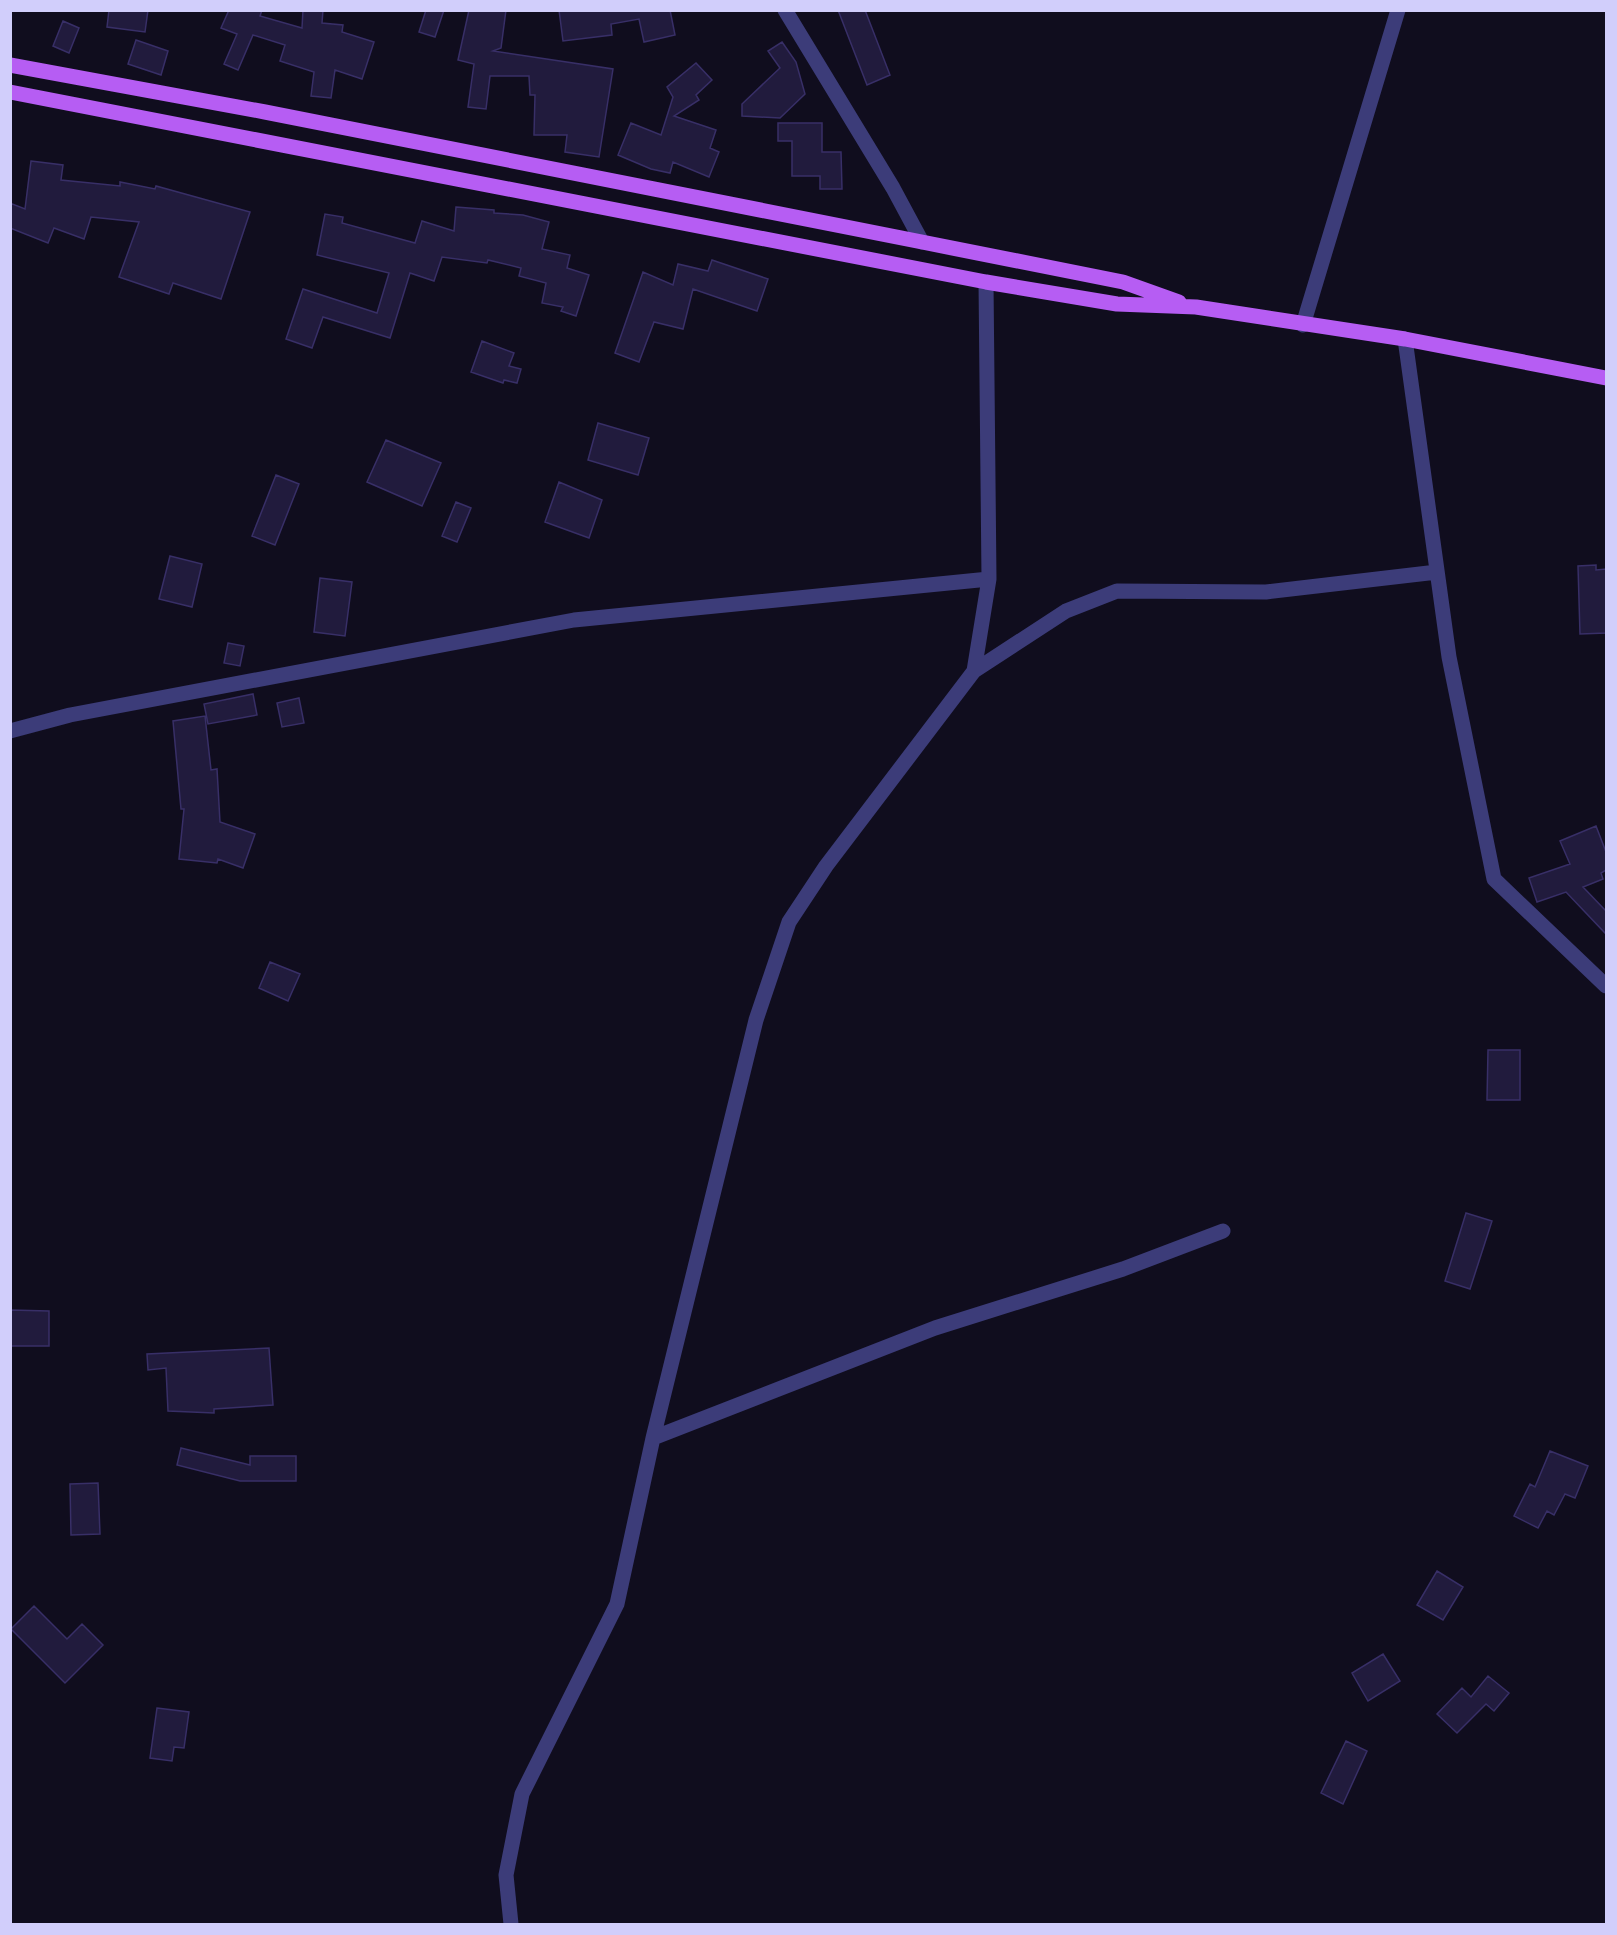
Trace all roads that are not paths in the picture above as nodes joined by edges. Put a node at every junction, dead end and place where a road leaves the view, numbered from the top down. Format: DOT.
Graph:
graph roads {
  1 [pos="785,10"];
  2 [pos="1398,10"];
  3 [pos="10,65"];
  4 [pos="10,92"];
  5 [pos="922,242"];
  6 [pos="986,282"];
  7 [pos="1196,307"];
  8 [pos="1303,325"];
  9 [pos="1405,339"];
  10 [pos="1606,378"];
  11 [pos="1437,572"];
  12 [pos="989,579"];
  13 [pos="974,671"];
  14 [pos="10,731"];
  15 [pos="1606,986"];
  16 [pos="1223,1231"];
  17 [pos="653,1438"];
  18 [pos="511,1924"];
  1 -- 5 [label="street"];
  2 -- 8 [label="street"];
  3 -- 5 [label="main road"];
  4 -- 6 [label="main road"];
  5 -- 7 [label="main road"];
  6 -- 7 [label="main road"];
  6 -- 12 [label="street"];
  7 -- 8 [label="main road"];
  8 -- 9 [label="main road"];
  9 -- 10 [label="main road"];
  9 -- 11 [label="street"];
  11 -- 13 [label="street"];
  11 -- 15 [label="street"];
  12 -- 13 [label="street"];
  12 -- 14 [label="street"];
  13 -- 17 [label="street"];
  16 -- 17 [label="street"];
  17 -- 18 [label="street"];
}
